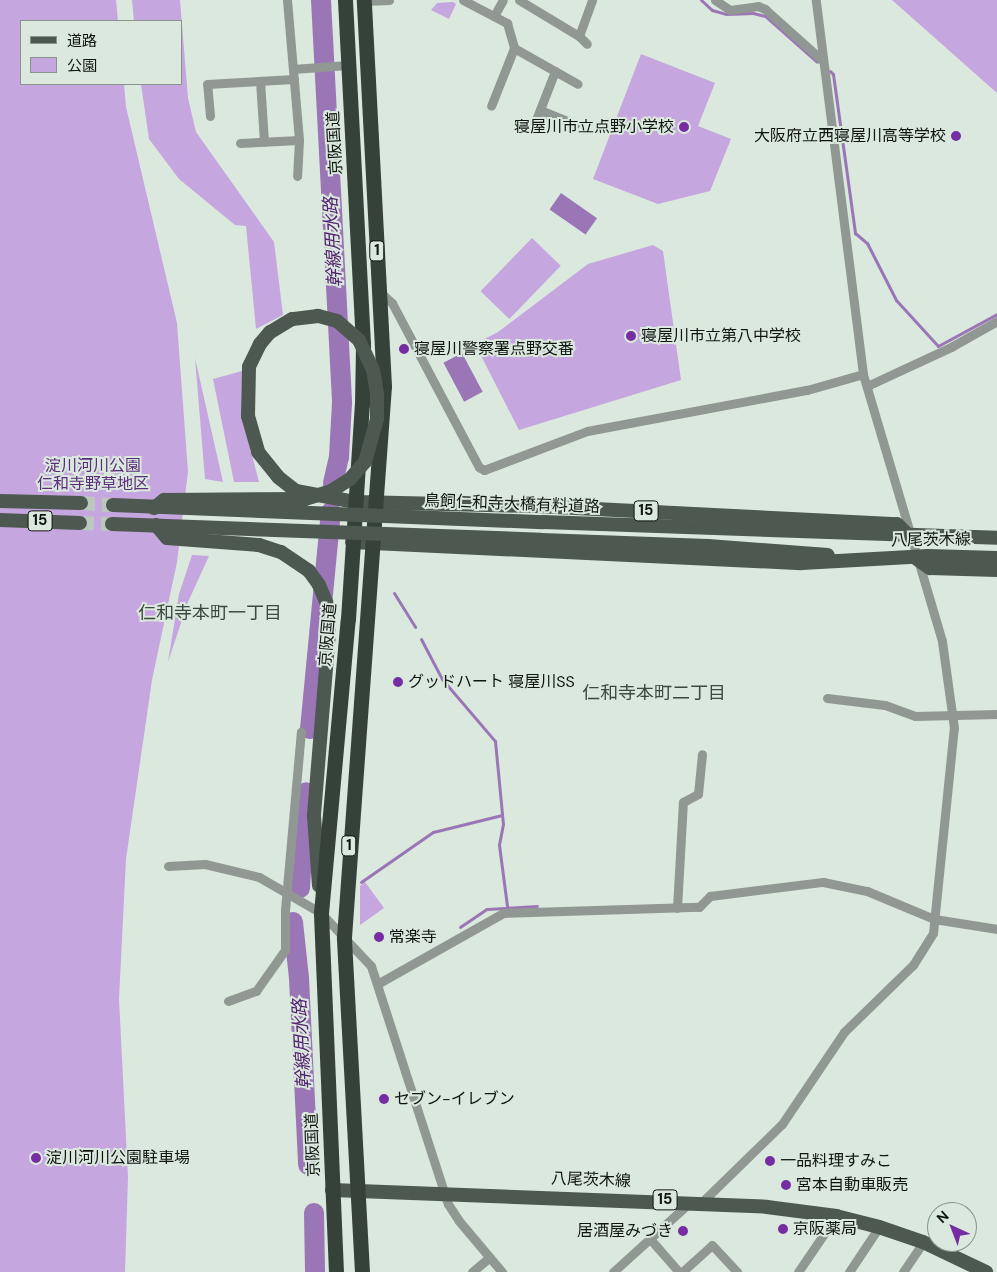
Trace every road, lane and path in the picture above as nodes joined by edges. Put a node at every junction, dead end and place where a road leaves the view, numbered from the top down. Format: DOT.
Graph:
graph roads {
  1 [pos="288,0"];
  2 [pos="345,0"];
  3 [pos="389,0"];
  4 [pos="463,0"];
  5 [pos="503,0"];
  6 [pos="519,0"];
  7 [pos="592,0"];
  8 [pos="715,0"];
  9 [pos="816,0"];
  10 [pos="364,1"];
  11 [pos="494,16"];
  12 [pos="579,36"];
  13 [pos="587,44"];
  14 [pos="514,48"];
  15 [pos="823,61"];
  16 [pos="341,66"];
  17 [pos="293,70"];
  18 [pos="555,71"];
  19 [pos="294,80"];
  20 [pos="260,81"];
  21 [pos="578,84"];
  22 [pos="491,106"];
  23 [pos="540,110"];
  24 [pos="210,116"];
  25 [pos="575,124"];
  26 [pos="534,125"];
  27 [pos="299,140"];
  28 [pos="264,142"];
  29 [pos="240,143"];
  30 [pos="297,176"];
  31 [pos="379,291"];
  32 [pos="997,321"];
  33 [pos="864,374"];
  34 [pos="867,386"];
  35 [pos="0,501"];
  36 [pos="356,502"];
  37 [pos="81,503"];
  38 [pos="376,503"];
  39 [pos="113,505"];
  40 [pos="154,508"];
  41 [pos="0,520"];
  42 [pos="80,523"];
  43 [pos="112,524"];
  44 [pos="156,525"];
  45 [pos="997,529"];
  46 [pos="910,537"];
  47 [pos="973,538"];
  48 [pos="997,538"];
  49 [pos="352,542"];
  50 [pos="374,543"];
  51 [pos="997,558"];
  52 [pos="866,559"];
  53 [pos="917,559"];
  54 [pos="997,570"];
  55 [pos="827,698"];
  56 [pos="997,714"];
  57 [pos="952,715"];
  58 [pos="301,732"];
  59 [pos="702,754"];
  60 [pos="300,763"];
  61 [pos="317,764"];
  62 [pos="168,866"];
  63 [pos="287,891"];
  64 [pos="677,908"];
  65 [pos="321,913"];
  66 [pos="934,919"];
  67 [pos="997,928"];
  68 [pos="344,937"];
  69 [pos="379,983"];
  70 [pos="228,1001"];
  71 [pos="357,1189"];
  72 [pos="332,1190"];
  73 [pos="445,1192"];
  74 [pos="697,1202"];
  75 [pos="836,1216"];
  76 [pos="879,1227"];
  77 [pos="651,1240"];
  78 [pos="923,1242"];
  79 [pos="490,1257"];
  80 [pos="617,1271"];
  81 [pos="336,1272"];
  82 [pos="362,1272"];
  83 [pos="472,1272"];
  84 [pos="502,1272"];
  85 [pos="680,1272"];
  86 [pos="737,1272"];
  87 [pos="798,1272"];
  88 [pos="849,1272"];
  89 [pos="903,1272"];
  90 [pos="986,1272"];
  1 -- 17 [label="street"];
  2 -- 16 [label="highway, 京阪国道 / 1"];
  3 -- 10 [label="street"];
  4 -- 11 [label="street"];
  5 -- 11 [label="street"];
  6 -- 12 [label="street"];
  7 -- 12 [label="street"];
  8 -- 15 [label="street"];
  9 -- 15 [label="street"];
  10 -- 31 [label="highway, 1"];
  11 -- 14 [label="street"];
  12 -- 13 [label="street"];
  14 -- 18 [label="street"];
  14 -- 22 [label="street"];
  15 -- 33 [label="street"];
  16 -- 17 [label="street"];
  16 -- 36 [label="highway, 京阪国道 / 1"];
  17 -- 19 [label="street"];
  18 -- 21 [label="street"];
  18 -- 23 [label="street"];
  19 -- 20 [label="street"];
  19 -- 27 [label="street"];
  20 -- 24 [label="street"];
  20 -- 28 [label="street"];
  23 -- 25 [label="street"];
  23 -- 26 [label="street"];
  27 -- 28 [label="street"];
  27 -- 30 [label="street"];
  28 -- 29 [label="street"];
  31 -- 33 [label="street"];
  31 -- 38 [label="highway, 1"];
  32 -- 34 [label="street"];
  33 -- 34 [label="street"];
  34 -- 46 [label="street"];
  35 -- 37 [label="main road, 15"];
  36 -- 38 [label="main road, 15"];
  36 -- 40 [label="main road, 15, bridge"];
  36 -- 49 [label="highway, 京阪国道 / 1"];
  38 -- 46 [label="main road, 15"];
  38 -- 50 [label="highway, 1"];
  39 -- 40 [label="main road, 鳥飼仁和寺大橋有料道路 / 15, bridge"];
  40 -- 46 [label="main road, 鳥飼仁和寺大橋有料道路 / 15, bridge"];
  41 -- 42 [label="main road, 15"];
  43 -- 44 [label="main road, 15, bridge"];
  44 -- 52 [label="main road, 15, bridge"];
  44 -- 61 [label="main road"];
  45 -- 47 [label="main road, 15"];
  46 -- 47 [label="main road, 八尾茨木線 / 15"];
  46 -- 53 [label="street"];
  47 -- 48 [label="main road, 八尾茨木線 / 15"];
  49 -- 50 [label="main road, 15"];
  49 -- 65 [label="highway, 京阪国道 / 1"];
  50 -- 52 [label="main road, 15"];
  50 -- 68 [label="highway, 1"];
  51 -- 53 [label="main road, 八尾茨木線 / 15"];
  52 -- 53 [label="main road, 八尾茨木線 / 15"];
  53 -- 54 [label="main road, 15"];
  53 -- 57 [label="street"];
  55 -- 57 [label="street"];
  56 -- 57 [label="street"];
  57 -- 66 [label="street"];
  58 -- 60 [label="street"];
  59 -- 64 [label="street"];
  60 -- 61 [label="street"];
  60 -- 63 [label="street"];
  61 -- 65 [label="main road"];
  62 -- 63 [label="street"];
  63 -- 65 [label="street"];
  63 -- 70 [label="street"];
  64 -- 66 [label="street"];
  64 -- 69 [label="street"];
  65 -- 68 [label="street"];
  65 -- 72 [label="highway, 京阪国道 / 1"];
  66 -- 67 [label="street"];
  66 -- 74 [label="street"];
  68 -- 69 [label="street"];
  68 -- 71 [label="highway, 1"];
  69 -- 73 [label="street"];
  71 -- 72 [label="main road, 八尾茨木線 / 15"];
  71 -- 73 [label="main road, 八尾茨木線 / 15"];
  71 -- 82 [label="highway, 1"];
  72 -- 81 [label="highway, 京阪国道 / 1"];
  73 -- 74 [label="main road, 八尾茨木線 / 15"];
  73 -- 79 [label="street"];
  74 -- 75 [label="main road, 八尾茨木線 / 15"];
  74 -- 77 [label="street"];
  75 -- 76 [label="main road, 八尾茨木線 / 15"];
  75 -- 87 [label="street"];
  76 -- 78 [label="main road, 八尾茨木線 / 15"];
  76 -- 88 [label="street"];
  77 -- 80 [label="street"];
  77 -- 85 [label="street"];
  78 -- 89 [label="street"];
  78 -- 90 [label="main road, 八尾茨木線 / 15"];
  79 -- 83 [label="street"];
  79 -- 84 [label="street"];
  85 -- 86 [label="street"];
}
